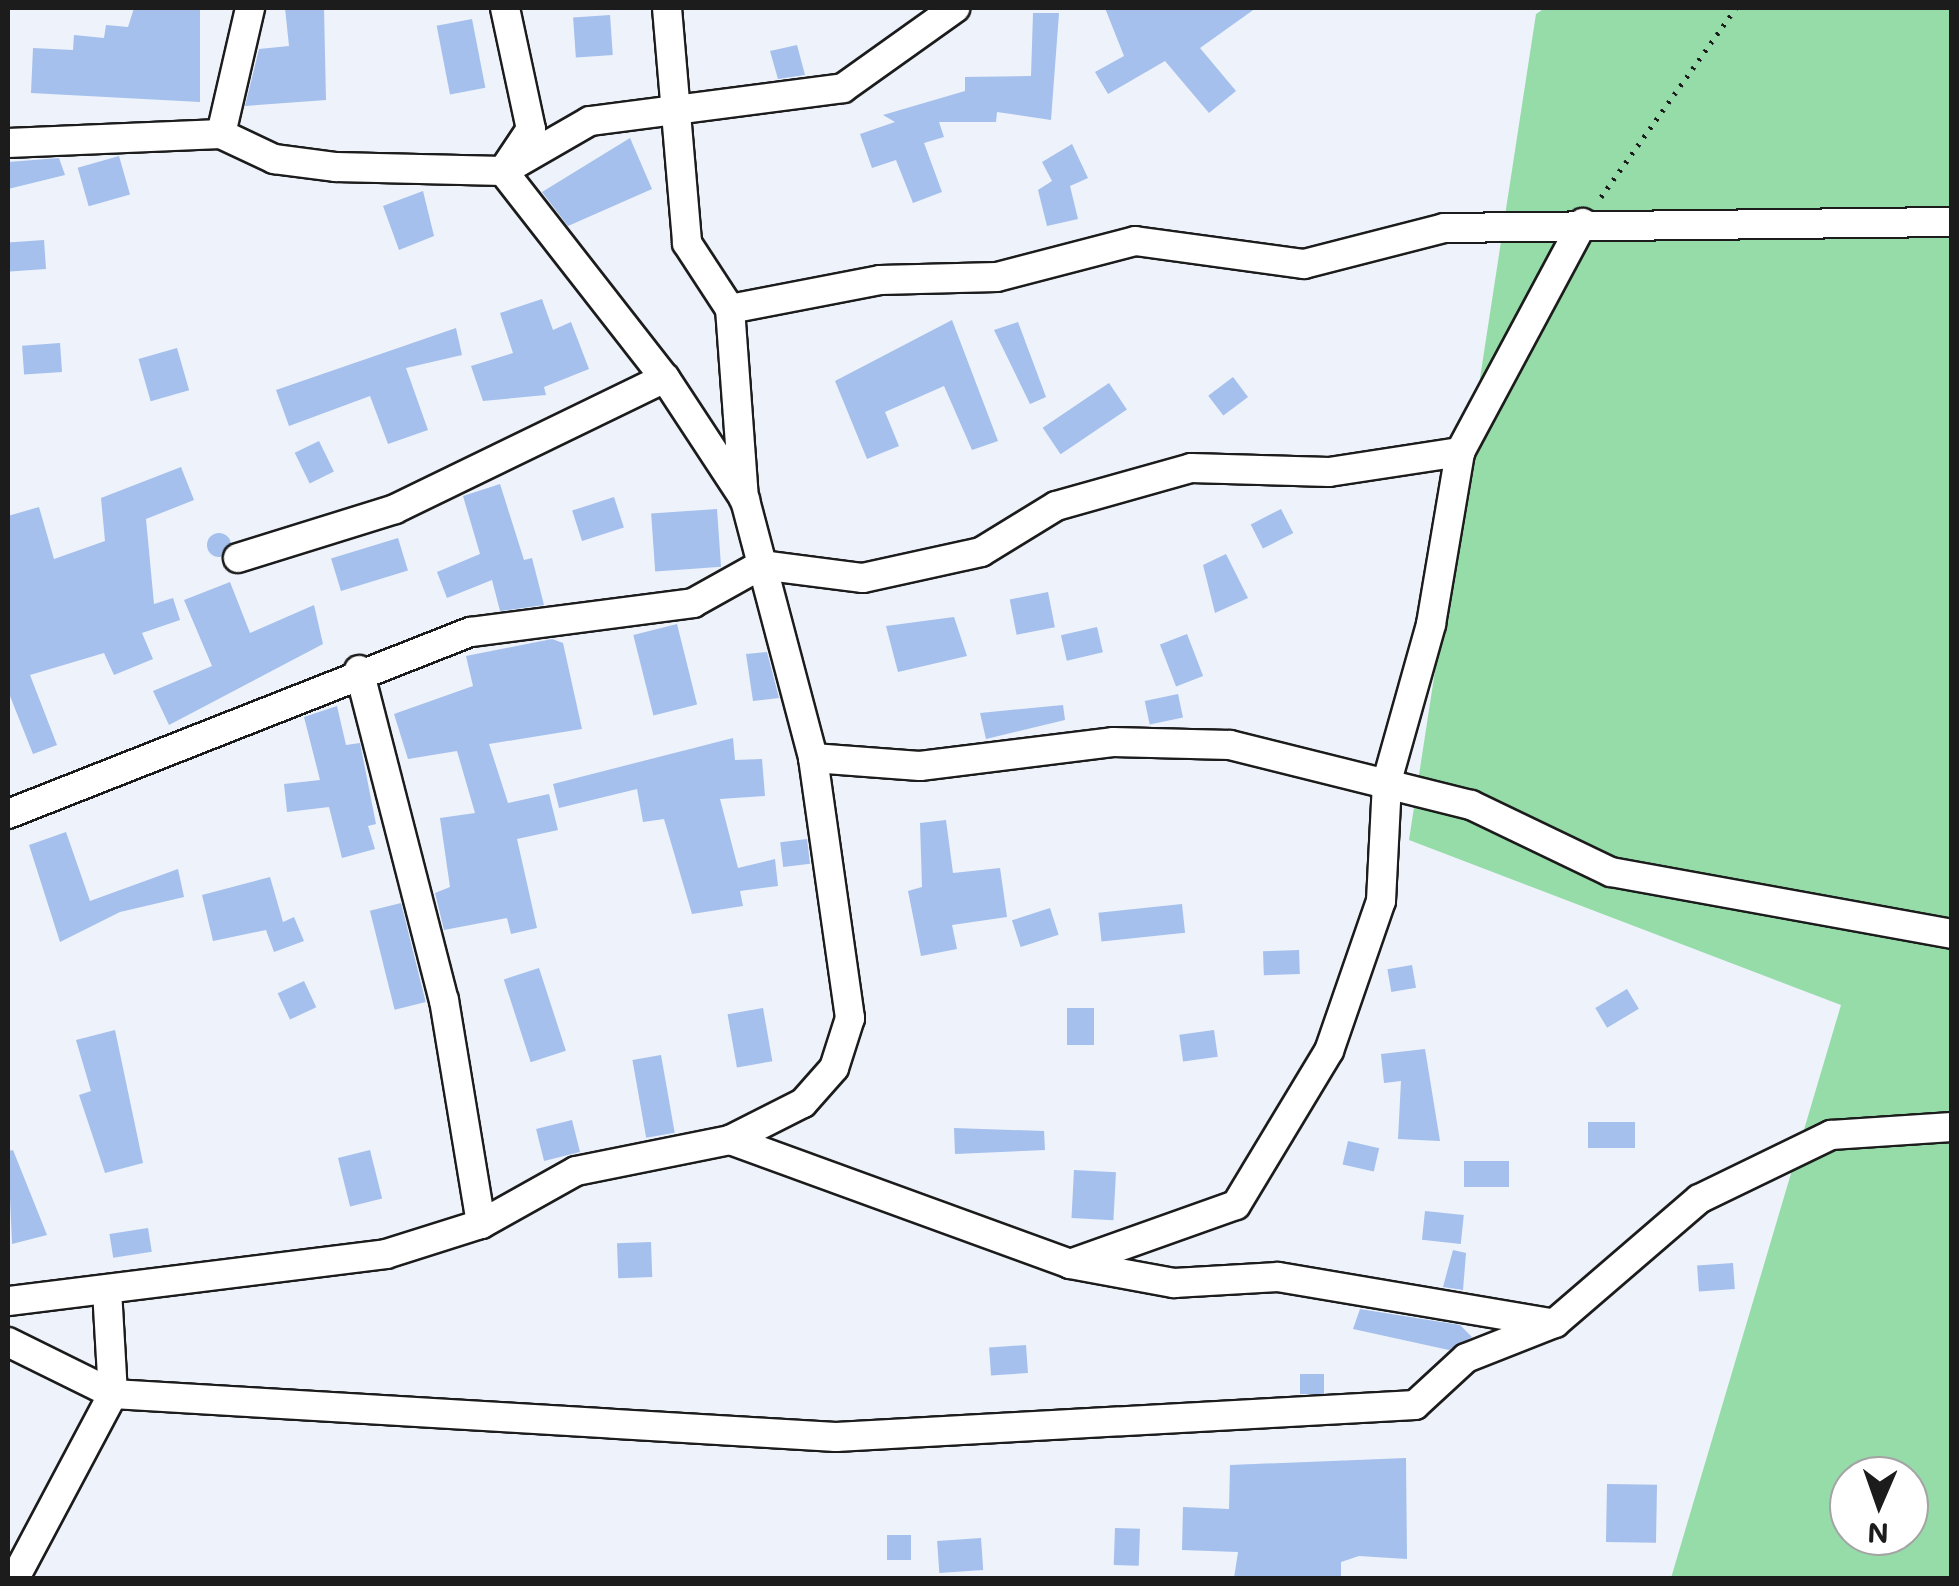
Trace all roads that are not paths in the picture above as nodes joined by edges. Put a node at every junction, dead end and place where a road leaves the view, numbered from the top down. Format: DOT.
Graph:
graph roads {
  1 [pos="250,8"];
  2 [pos="505,8"];
  3 [pos="667,8"];
  4 [pos="955,8"];
  5 [pos="676,109"];
  6 [pos="221,134"];
  7 [pos="8,143"];
  8 [pos="503,171"];
  9 [pos="1583,222"];
  10 [pos="1952,222"];
  11 [pos="730,310"];
  12 [pos="665,378"];
  13 [pos="1460,452"];
  14 [pos="744,500"];
  15 [pos="238,558"];
  16 [pos="761,566"];
  17 [pos="359,670"];
  18 [pos="813,758"];
  19 [pos="1388,781"];
  20 [pos="8,814"];
  21 [pos="1952,934"];
  22 [pos="1946,1125"];
  23 [pos="730,1140"];
  24 [pos="481,1224"];
  25 [pos="1070,1264"];
  26 [pos="107,1290"];
  27 [pos="8,1301"];
  28 [pos="1555,1324"];
  29 [pos="8,1342"];
  30 [pos="113,1394"];
  31 [pos="15,1578"];
  1 -- 6 [label="street"];
  2 -- 8 [label="street"];
  3 -- 5 [label="street"];
  4 -- 5 [label="street"];
  5 -- 8 [label="street"];
  5 -- 11 [label="street"];
  6 -- 7 [label="street"];
  6 -- 8 [label="street"];
  8 -- 12 [label="street"];
  9 -- 10 [label="street"];
  9 -- 11 [label="street"];
  9 -- 13 [label="street"];
  11 -- 14 [label="street"];
  12 -- 14 [label="street"];
  12 -- 15 [label="street"];
  13 -- 16 [label="street"];
  13 -- 19 [label="street"];
  14 -- 16 [label="street"];
  16 -- 17 [label="street"];
  16 -- 18 [label="street"];
  17 -- 20 [label="street"];
  17 -- 24 [label="street"];
  18 -- 19 [label="street"];
  18 -- 23 [label="street"];
  19 -- 21 [label="street"];
  19 -- 25 [label="street"];
  22 -- 28 [label="street"];
  23 -- 24 [label="street"];
  23 -- 25 [label="street"];
  24 -- 26 [label="street"];
  25 -- 28 [label="street"];
  26 -- 27 [label="street"];
  26 -- 30 [label="street"];
  28 -- 30 [label="street"];
  29 -- 30 [label="street"];
  30 -- 31 [label="street"];
}
